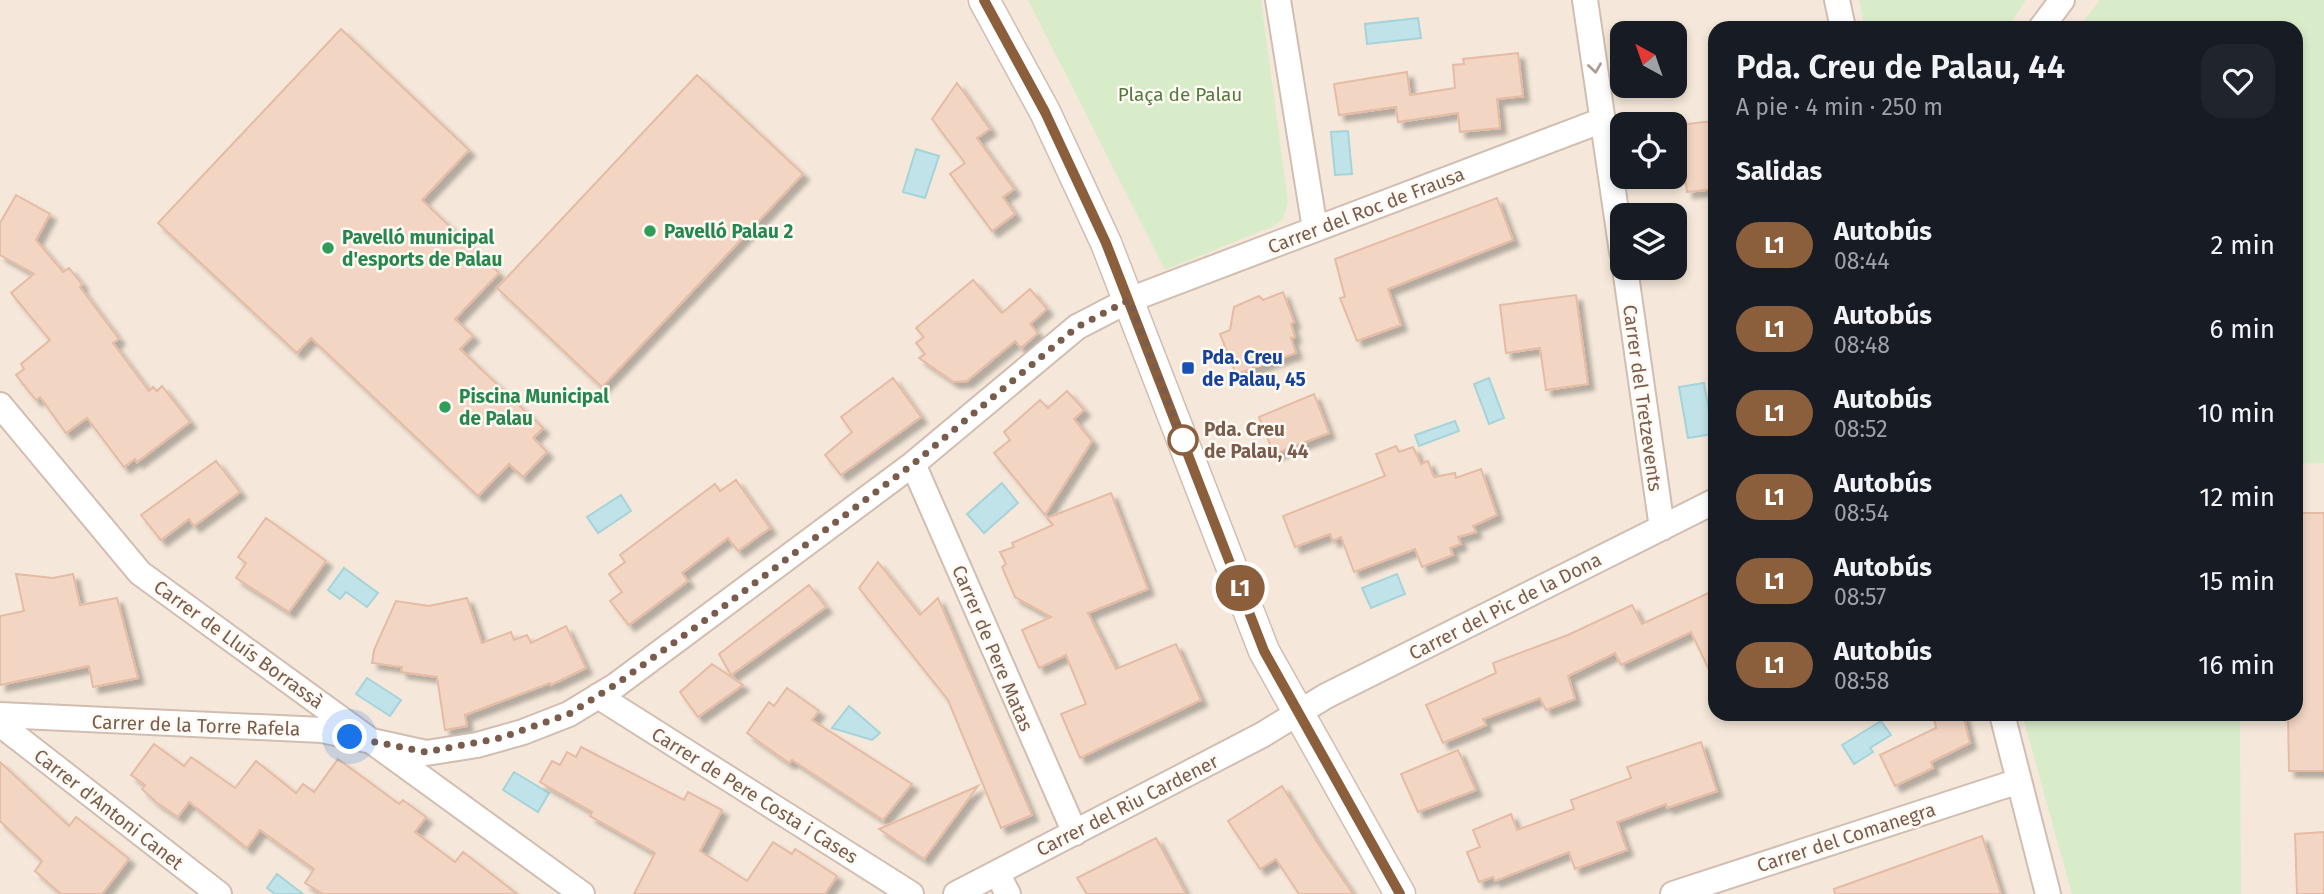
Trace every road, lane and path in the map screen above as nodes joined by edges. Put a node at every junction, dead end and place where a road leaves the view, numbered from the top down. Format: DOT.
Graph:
graph roads {
  1 [pos="984,0"];
  2 [pos="1278,0"];
  3 [pos="1585,0"];
  4 [pos="1837,0"];
  5 [pos="2062,0"];
  6 [pos="1842,21"];
  7 [pos="2046,21"];
  8 [pos="1603,120"];
  9 [pos="1615,203"];
  10 [pos="1315,229"];
  11 [pos="1627,280"];
  12 [pos="1129,300"];
  13 [pos="0,405"];
  14 [pos="913,464"];
  15 [pos="1708,505"];
  16 [pos="1662,528"];
  17 [pos="598,696"];
  18 [pos="1297,713"];
  19 [pos="0,715"];
  20 [pos="2004,721"];
  21 [pos="0,724"];
  22 [pos="375,744"];
  23 [pos="2019,781"];
  24 [pos="1075,833"];
  25 [pos="1003,883"];
  26 [pos="219,894"];
  27 [pos="582,894"];
  28 [pos="911,894"];
  29 [pos="956,894"];
  30 [pos="1401,894"];
  31 [pos="1673,894"];
  32 [pos="2048,894"];
  1 -- 12 [label="street"];
  2 -- 10 [label="street"];
  3 -- 8 [label="street, one-way"];
  4 -- 6 [label="street"];
  5 -- 7 [label="street"];
  8 -- 9 [label="street"];
  8 -- 10 [label="street, Carrer del Roc de Frausa"];
  10 -- 12 [label="street, Carrer del Roc de Frausa"];
  11 -- 16 [label="street, Carrer del Tretzevents"];
  12 -- 14 [label="street, Carrer de la Torre Rafela"];
  12 -- 18 [label="street"];
  13 -- 22 [label="street, Carrer de Lluís Borrassà"];
  14 -- 17 [label="street, Carrer de la Torre Rafela"];
  14 -- 24 [label="street, Carrer de Pere Matas"];
  15 -- 16 [label="street, Carrer del Pic de la Dona"];
  16 -- 18 [label="street, Carrer del Pic de la Dona"];
  17 -- 22 [label="street, Carrer de la Torre Rafela"];
  17 -- 28 [label="street, Carrer de Pere Costa i Cases"];
  18 -- 24 [label="street, Carrer del Riu Cardener"];
  18 -- 30 [label="street"];
  19 -- 22 [label="street, Carrer de la Torre Rafela"];
  20 -- 23 [label="street"];
  21 -- 26 [label="street, Carrer d'Antoni Canet"];
  22 -- 27 [label="street, Carrer de Lluís Borrassà"];
  23 -- 31 [label="street, Carrer del Comanegra"];
  23 -- 32 [label="street"];
  24 -- 25 [label="street, Carrer del Riu Cardener"];
  25 -- 29 [label="street, Carrer del Riu Cardener"];
}
